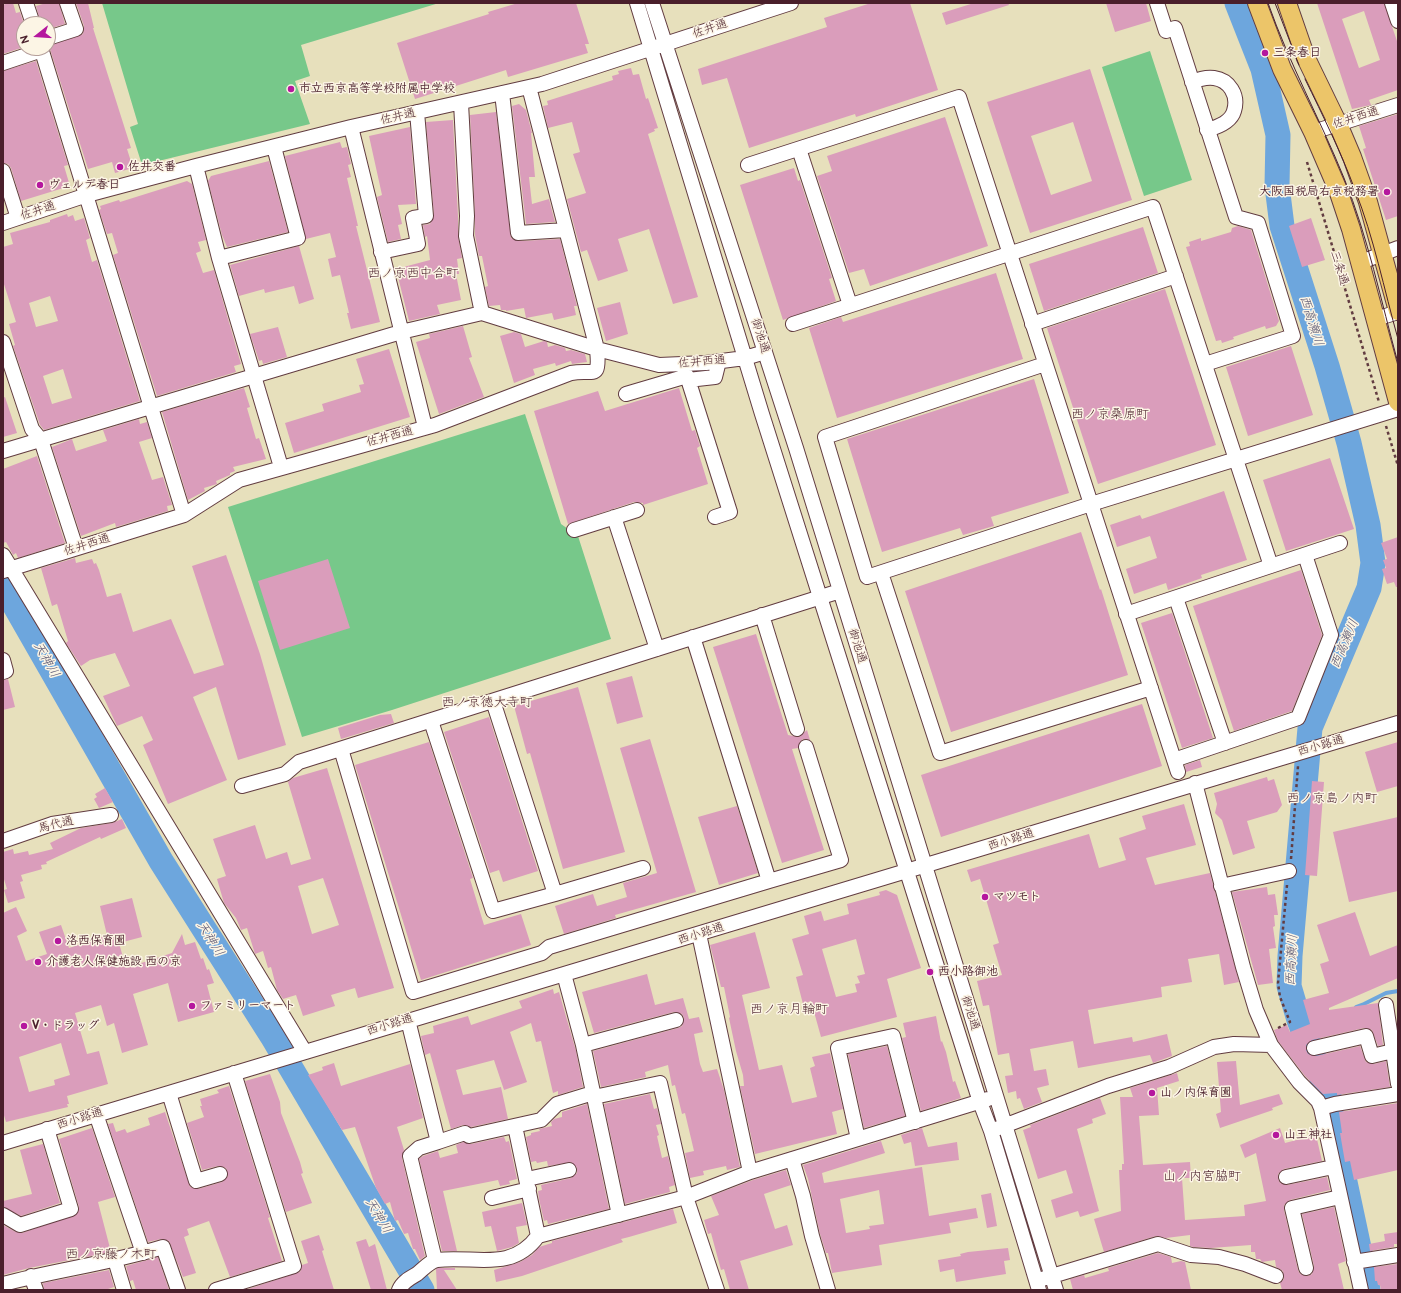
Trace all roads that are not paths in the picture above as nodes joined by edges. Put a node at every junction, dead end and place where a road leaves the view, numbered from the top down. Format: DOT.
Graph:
graph roads {
  1 [pos="26,3"];
  2 [pos="67,3"];
  3 [pos="637,3"];
  4 [pos="652,3"];
  5 [pos="791,3"];
  6 [pos="1157,3"];
  7 [pos="1257,3"];
  8 [pos="1287,3"];
  9 [pos="1392,3"];
  10 [pos="30,16"];
  11 [pos="1398,21"];
  12 [pos="56,39"];
  13 [pos="665,44"];
  14 [pos="651,49"];
  15 [pos="19,56"];
  16 [pos="46,56"];
  17 [pos="3,63"];
  18 [pos="1192,82"];
  19 [pos="529,87"];
  20 [pos="502,93"];
  21 [pos="461,102"];
  22 [pos="1398,105"];
  23 [pos="417,112"];
  24 [pos="1338,124"];
  25 [pos="351,127"];
  26 [pos="1207,130"];
  27 [pos="1313,132"];
  28 [pos="274,147"];
  29 [pos="799,149"];
  30 [pos="748,165"];
  31 [pos="196,166"];
  32 [pos="3,171"];
  33 [pos="87,195"];
  34 [pos="18,218"];
  35 [pos="3,223"];
  36 [pos="566,230"];
  37 [pos="1390,250"];
  38 [pos="381,252"];
  39 [pos="1009,254"];
  40 [pos="219,258"];
  41 [pos="1360,262"];
  42 [pos="1176,276"];
  43 [pos="850,305"];
  44 [pos="1398,312"];
  45 [pos="482,313"];
  46 [pos="1376,319"];
  47 [pos="793,324"];
  48 [pos="1032,324"];
  49 [pos="401,332"];
  50 [pos="3,342"];
  51 [pos="597,349"];
  52 [pos="765,352"];
  53 [pos="745,358"];
  54 [pos="719,362"];
  55 [pos="1045,364"];
  56 [pos="1205,364"];
  57 [pos="254,376"];
  58 [pos="688,380"];
  59 [pos="626,394"];
  60 [pos="1398,402"];
  61 [pos="150,408"];
  62 [pos="1398,409"];
  63 [pos="425,427"];
  64 [pos="41,440"];
  65 [pos="3,451"];
  66 [pos="1237,459"];
  67 [pos="281,467"];
  68 [pos="1091,504"];
  69 [pos="637,510"];
  70 [pos="184,515"];
  71 [pos="715,516"];
  72 [pos="614,517"];
  73 [pos="574,530"];
  74 [pos="1340,543"];
  75 [pos="76,548"];
  76 [pos="3,555"];
  77 [pos="1305,555"];
  78 [pos="1272,566"];
  79 [pos="6,570"];
  80 [pos="881,573"];
  81 [pos="840,591"];
  82 [pos="820,597"];
  83 [pos="1176,598"];
  84 [pos="1126,614"];
  85 [pos="762,615"];
  86 [pos="693,637"];
  87 [pos="656,649"];
  88 [pos="3,660"];
  89 [pos="3,672"];
  90 [pos="1151,688"];
  91 [pos="493,701"];
  92 [pos="431,721"];
  93 [pos="1398,723"];
  94 [pos="797,729"];
  95 [pos="1225,743"];
  96 [pos="806,747"];
  97 [pos="341,749"];
  98 [pos="1195,783"];
  99 [pos="242,786"];
  100 [pos="111,815"];
  101 [pos="3,841"];
  102 [pos="1290,866"];
  103 [pos="924,867"];
  104 [pos="643,868"];
  105 [pos="907,872"];
  106 [pos="769,881"];
  107 [pos="1221,886"];
  108 [pos="555,894"];
  109 [pos="699,934"];
  110 [pos="564,974"];
  111 [pos="1386,1005"];
  112 [pos="408,1020"];
  113 [pos="676,1020"];
  114 [pos="1268,1039"];
  115 [pos="582,1045"];
  116 [pos="1314,1048"];
  117 [pos="1393,1051"];
  118 [pos="299,1054"];
  119 [pos="234,1074"];
  120 [pos="1398,1084"];
  121 [pos="170,1093"];
  122 [pos="1398,1094"];
  123 [pos="594,1095"];
  124 [pos="996,1097"];
  125 [pos="980,1102"];
  126 [pos="1327,1106"];
  127 [pos="96,1114"];
  128 [pos="915,1122"];
  129 [pos="515,1126"];
  130 [pos="1005,1126"];
  131 [pos="47,1129"];
  132 [pos="991,1131"];
  133 [pos="858,1139"];
  134 [pos="438,1142"];
  135 [pos="3,1143"];
  136 [pos="792,1159"];
  137 [pos="1333,1167"];
  138 [pos="569,1170"];
  139 [pos="750,1172"];
  140 [pos="220,1174"];
  141 [pos="1286,1177"];
  142 [pos="528,1184"];
  143 [pos="686,1197"];
  144 [pos="1340,1197"];
  145 [pos="492,1198"];
  146 [pos="619,1214"];
  147 [pos="3,1215"];
  148 [pos="538,1236"];
  149 [pos="144,1253"];
  150 [pos="1398,1256"];
  151 [pos="115,1260"];
  152 [pos="435,1260"];
  153 [pos="1354,1262"];
  154 [pos="1306,1268"];
  155 [pos="31,1276"];
  156 [pos="1052,1276"];
  157 [pos="1276,1276"];
  158 [pos="3,1284"];
  159 [pos="1038,1285"];
  160 [pos="402,1286"];
  161 [pos="827,1287"];
  162 [pos="36,1290"];
  163 [pos="124,1290"];
  164 [pos="178,1290"];
  165 [pos="216,1290"];
  166 [pos="717,1290"];
  167 [pos="1056,1290"];
  168 [pos="1361,1290"];
  1 -- 10 [label="street"];
  2 -- 12 [label="street"];
  3 -- 14 [label="street, 御池通"];
  4 -- 13 [label="street, 御池通"];
  5 -- 13 [label="street, 佐井通"];
  6 -- 18 [label="street"];
  7 -- 27 [label="main road, 三条通"];
  8 -- 24 [label="main road"];
  9 -- 11 [label="street"];
  13 -- 14 [label="street, 佐井通"];
  13 -- 52 [label="street, 御池通"];
  14 -- 19 [label="street, 佐井通"];
  14 -- 53 [label="street, 御池通"];
  15 -- 17 [label="street"];
  16 -- 33 [label="street"];
  18 -- 26 [label="street"];
  18 -- 26 [label="street"];
  19 -- 20 [label="street, 佐井通"];
  19 -- 36 [label="street"];
  20 -- 21 [label="street, 佐井通"];
  20 -- 36 [label="street"];
  21 -- 23 [label="street, 佐井通"];
  21 -- 45 [label="street"];
  22 -- 24 [label="street, 佐井西通"];
  23 -- 25 [label="street, 佐井通"];
  23 -- 38 [label="street"];
  24 -- 27 [label="street, 佐井西通"];
  24 -- 37 [label="main road"];
  25 -- 28 [label="street, 佐井通"];
  25 -- 38 [label="street"];
  26 -- 56 [label="street"];
  27 -- 41 [label="main road, 三条通"];
  28 -- 31 [label="street, 佐井通"];
  28 -- 40 [label="street"];
  29 -- 30 [label="street"];
  29 -- 39 [label="street"];
  29 -- 43 [label="street"];
  31 -- 33 [label="street, 佐井通"];
  31 -- 40 [label="street"];
  32 -- 34 [label="street"];
  33 -- 34 [label="street, 佐井通"];
  33 -- 61 [label="street"];
  34 -- 35 [label="street, 佐井通"];
  36 -- 51 [label="street"];
  37 -- 41 [label="street"];
  37 -- 44 [label="main road"];
  38 -- 49 [label="street"];
  39 -- 42 [label="street"];
  39 -- 43 [label="street"];
  39 -- 48 [label="street"];
  40 -- 57 [label="street"];
  41 -- 46 [label="main road, 三条通"];
  42 -- 48 [label="street"];
  42 -- 56 [label="street"];
  43 -- 47 [label="street"];
  44 -- 46 [label="street"];
  45 -- 49 [label="street"];
  45 -- 51 [label="street"];
  46 -- 60 [label="main road, 三条通"];
  48 -- 55 [label="street"];
  49 -- 57 [label="street"];
  49 -- 63 [label="street"];
  50 -- 64 [label="street"];
  51 -- 54 [label="street, 佐井西通"];
  51 -- 63 [label="street, 佐井西通"];
  52 -- 53 [label="street, 佐井西通"];
  52 -- 81 [label="street, 御池通"];
  53 -- 54 [label="street, 佐井西通"];
  53 -- 82 [label="street, 御池通"];
  54 -- 58 [label="street"];
  55 -- 68 [label="street"];
  55 -- 80 [label="street"];
  56 -- 66 [label="street"];
  57 -- 61 [label="street"];
  57 -- 67 [label="street"];
  58 -- 59 [label="street"];
  58 -- 71 [label="street"];
  61 -- 64 [label="street"];
  61 -- 70 [label="street"];
  62 -- 66 [label="street"];
  63 -- 67 [label="street, 佐井西通"];
  64 -- 65 [label="street"];
  64 -- 75 [label="street"];
  66 -- 68 [label="street"];
  66 -- 78 [label="street"];
  67 -- 70 [label="street, 佐井西通"];
  68 -- 80 [label="street"];
  68 -- 84 [label="street"];
  69 -- 72 [label="street"];
  70 -- 75 [label="street, 佐井西通"];
  72 -- 73 [label="street"];
  72 -- 87 [label="street"];
  74 -- 77 [label="street"];
  75 -- 79 [label="street, 佐井西通"];
  76 -- 79 [label="street"];
  77 -- 78 [label="street"];
  77 -- 95 [label="street"];
  78 -- 83 [label="street"];
  79 -- 118 [label="street"];
  80 -- 90 [label="street"];
  81 -- 82 [label="street"];
  81 -- 103 [label="street, 御池通"];
  82 -- 85 [label="street"];
  82 -- 105 [label="street, 御池通"];
  83 -- 84 [label="street"];
  83 -- 95 [label="street"];
  84 -- 90 [label="street"];
  85 -- 86 [label="street"];
  85 -- 94 [label="street"];
  86 -- 87 [label="street"];
  86 -- 106 [label="street"];
  87 -- 91 [label="street"];
  88 -- 89 [label="street"];
  90 -- 95 [label="street"];
  91 -- 92 [label="street"];
  91 -- 108 [label="street"];
  92 -- 97 [label="street"];
  92 -- 108 [label="street"];
  93 -- 98 [label="street, 西小路通"];
  96 -- 106 [label="street"];
  97 -- 99 [label="street"];
  97 -- 106 [label="street"];
  98 -- 103 [label="street, 西小路通"];
  98 -- 107 [label="street"];
  100 -- 101 [label="street, 馬代通"];
  102 -- 107 [label="street"];
  103 -- 105 [label="street, 西小路通"];
  103 -- 124 [label="street, 御池通"];
  104 -- 108 [label="street"];
  105 -- 109 [label="street, 西小路通"];
  105 -- 125 [label="street, 御池通"];
  107 -- 114 [label="street"];
  109 -- 110 [label="street, 西小路通"];
  109 -- 139 [label="street"];
  110 -- 112 [label="street, 西小路通"];
  110 -- 115 [label="street"];
  111 -- 117 [label="street"];
  112 -- 118 [label="street, 西小路通"];
  112 -- 134 [label="street"];
  113 -- 115 [label="street"];
  114 -- 126 [label="street"];
  114 -- 130 [label="street"];
  115 -- 123 [label="street"];
  116 -- 117 [label="street"];
  117 -- 120 [label="street"];
  118 -- 119 [label="street, 西小路通"];
  119 -- 121 [label="street, 西小路通"];
  119 -- 165 [label="street"];
  121 -- 127 [label="street, 西小路通"];
  121 -- 140 [label="street"];
  122 -- 126 [label="street"];
  123 -- 129 [label="street"];
  123 -- 143 [label="street"];
  123 -- 146 [label="street"];
  124 -- 125 [label="street"];
  124 -- 130 [label="street, 御池通"];
  125 -- 128 [label="street"];
  125 -- 132 [label="street, 御池通"];
  126 -- 137 [label="street"];
  127 -- 131 [label="street, 西小路通"];
  127 -- 149 [label="street"];
  128 -- 133 [label="street"];
  128 -- 133 [label="street"];
  129 -- 134 [label="street"];
  129 -- 142 [label="street"];
  130 -- 132 [label="street"];
  130 -- 156 [label="street, 御池通"];
  131 -- 135 [label="street, 西小路通"];
  131 -- 147 [label="street"];
  132 -- 159 [label="street, 御池通"];
  133 -- 136 [label="street"];
  134 -- 152 [label="street"];
  136 -- 139 [label="street"];
  136 -- 161 [label="street"];
  137 -- 141 [label="street"];
  137 -- 144 [label="street"];
  138 -- 142 [label="street"];
  139 -- 143 [label="street"];
  142 -- 145 [label="street"];
  142 -- 148 [label="street"];
  143 -- 146 [label="street"];
  143 -- 166 [label="street"];
  144 -- 153 [label="street"];
  144 -- 154 [label="street"];
  146 -- 148 [label="street"];
  148 -- 152 [label="street"];
  149 -- 151 [label="street"];
  149 -- 164 [label="street"];
  150 -- 153 [label="street"];
  151 -- 155 [label="street"];
  151 -- 163 [label="street"];
  152 -- 160 [label="street"];
  153 -- 168 [label="street"];
  155 -- 158 [label="street"];
  155 -- 162 [label="street"];
  156 -- 157 [label="street"];
  156 -- 159 [label="street"];
  156 -- 167 [label="street, 御池通"];
}
